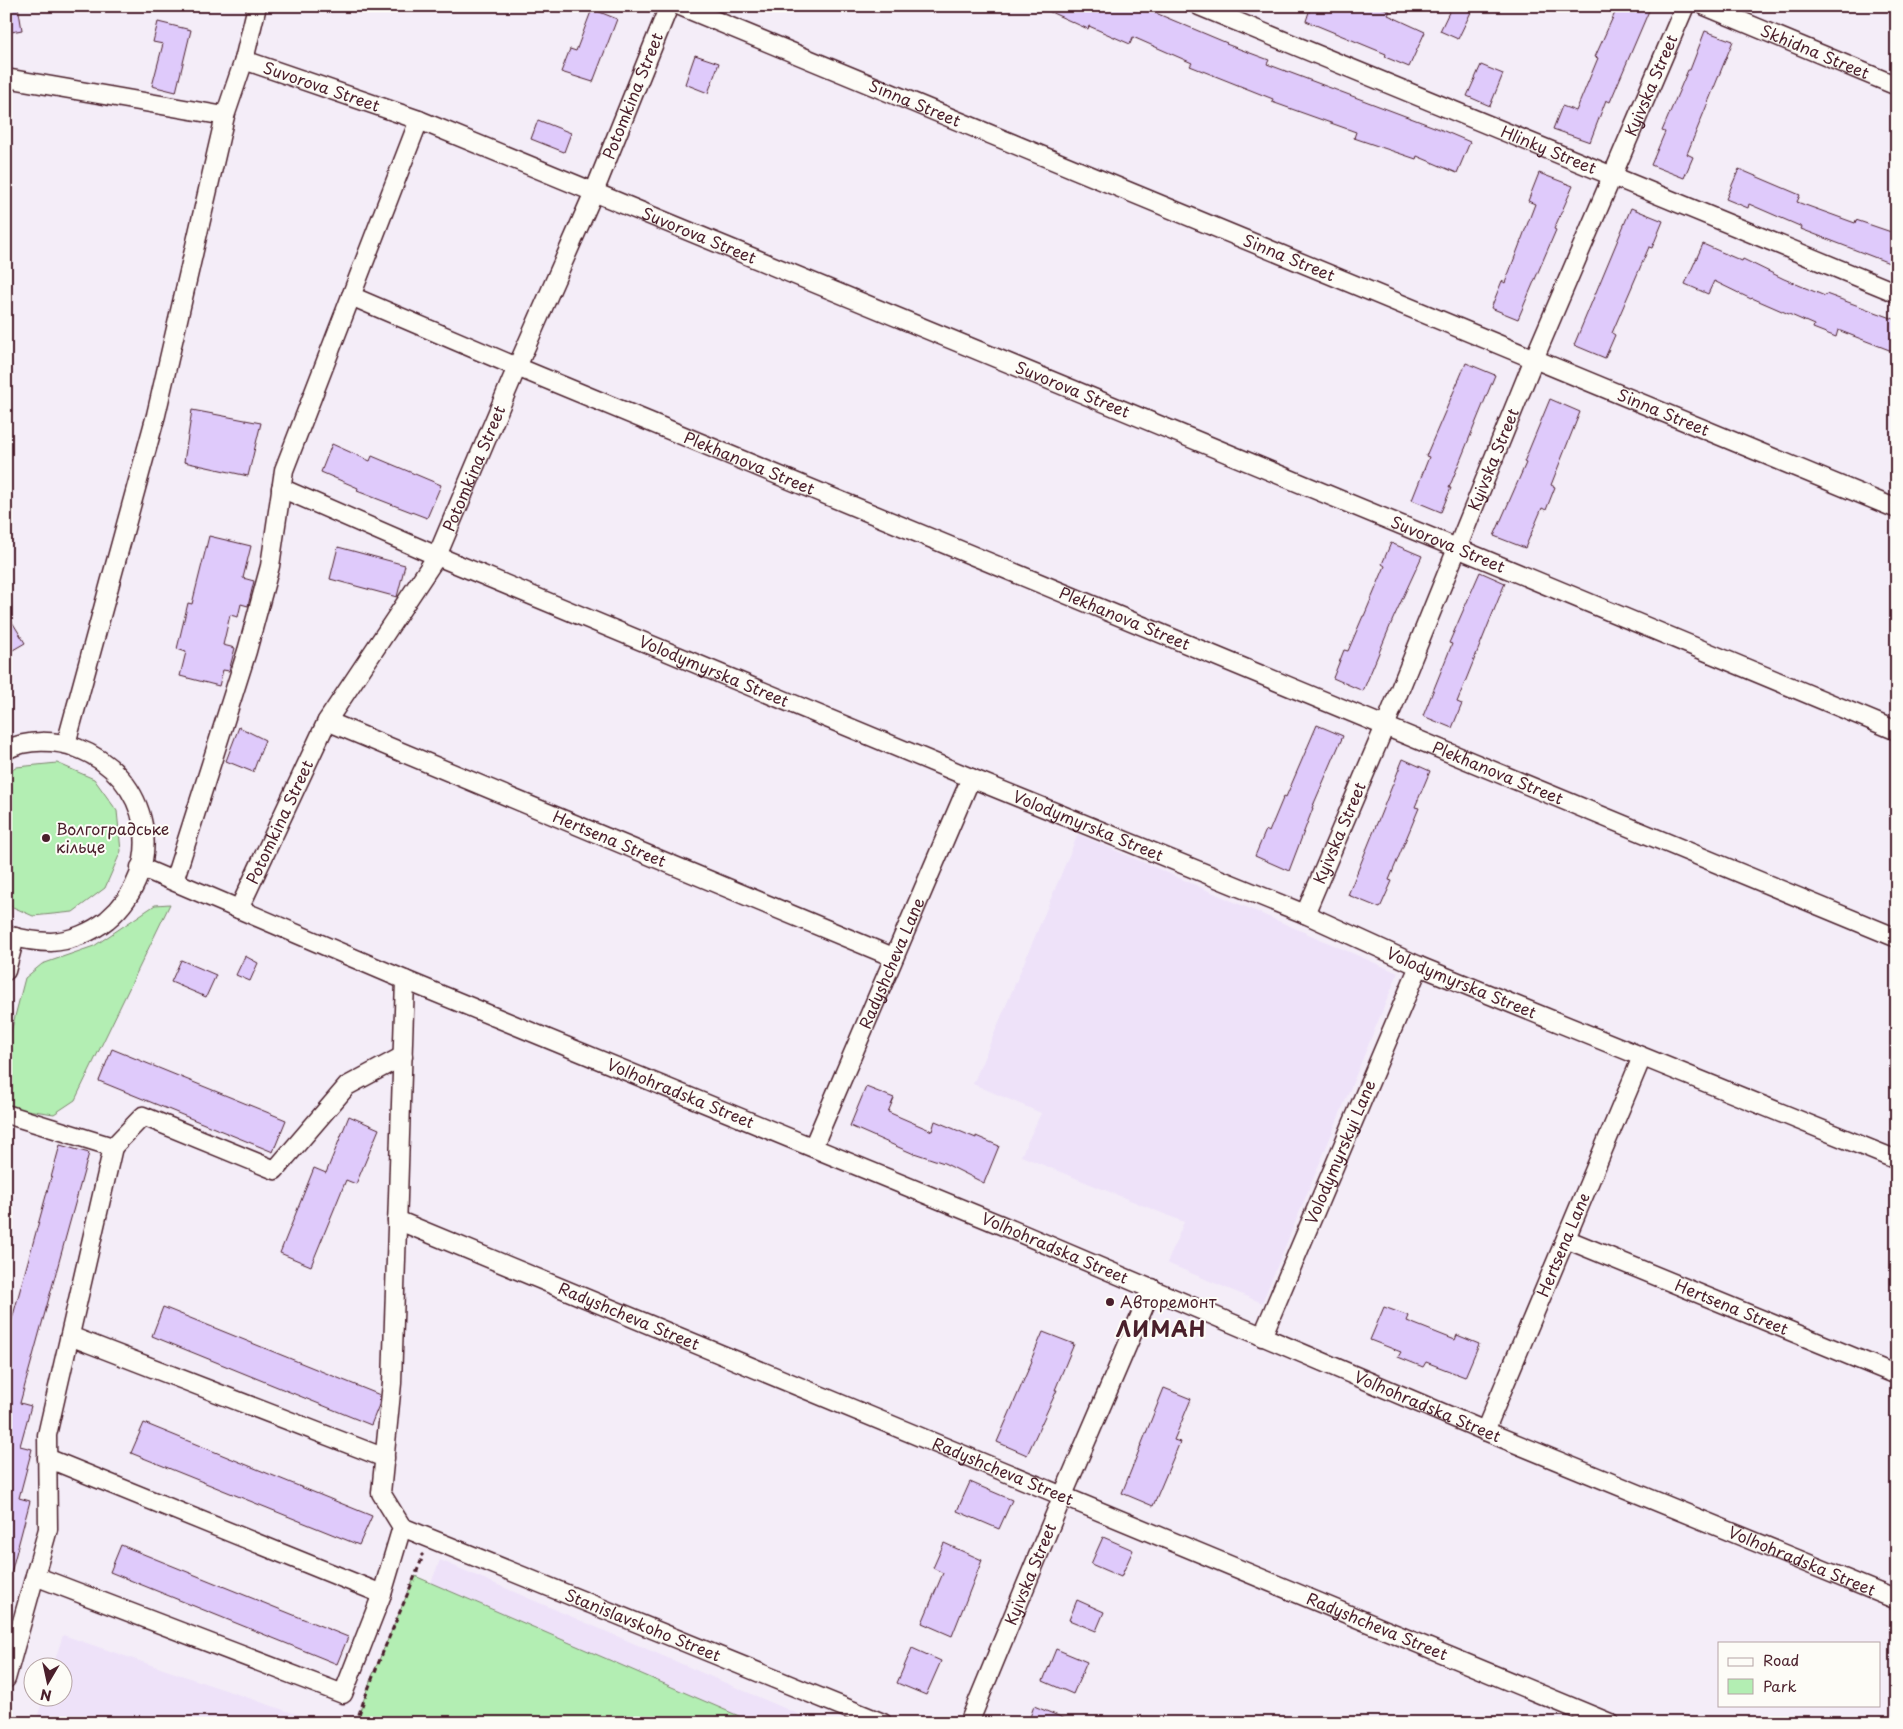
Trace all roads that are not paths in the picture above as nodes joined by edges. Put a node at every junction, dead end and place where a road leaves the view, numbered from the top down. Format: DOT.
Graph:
graph roads {
  1 [pos="257,6"];
  2 [pos="669,6"];
  3 [pos="680,6"];
  4 [pos="1199,6"];
  5 [pos="1686,6"];
  6 [pos="1704,6"];
  7 [pos="244,60"];
  8 [pos="6,78"];
  9 [pos="1897,86"];
  10 [pos="225,116"];
  11 [pos="419,120"];
  12 [pos="1611,176"];
  13 [pos="594,192"];
  14 [pos="1897,293"];
  15 [pos="351,296"];
  16 [pos="1534,359"];
  17 [pos="517,367"];
  18 [pos="282,488"];
  19 [pos="1897,509"];
  20 [pos="1457,548"];
  21 [pos="437,556"];
  22 [pos="326,721"];
  23 [pos="1384,726"];
  24 [pos="1897,731"];
  25 [pos="66,744"];
  26 [pos="6,750"];
  27 [pos="971,778"];
  28 [pos="140,867"];
  29 [pos="174,881"];
  30 [pos="239,909"];
  31 [pos="1305,914"];
  32 [pos="11,936"];
  33 [pos="1897,938"];
  34 [pos="893,957"];
  35 [pos="1419,966"];
  36 [pos="6,971"];
  37 [pos="405,980"];
  38 [pos="403,1056"];
  39 [pos="1642,1057"];
  40 [pos="6,1114"];
  41 [pos="114,1147"];
  42 [pos="813,1147"];
  43 [pos="1897,1160"];
  44 [pos="397,1220"];
  45 [pos="1566,1240"];
  46 [pos="1152,1288"];
  47 [pos="70,1336"];
  48 [pos="1262,1337"];
  49 [pos="1897,1375"];
  50 [pos="1485,1431"];
  51 [pos="47,1458"];
  52 [pos="385,1458"];
  53 [pos="1063,1495"];
  54 [pos="402,1527"];
  55 [pos="35,1576"];
  56 [pos="382,1594"];
  57 [pos="1897,1600"];
  58 [pos="6,1679"];
  59 [pos="883,1723"];
  60 [pos="969,1723"];
  61 [pos="1610,1723"];
  1 -- 7 [label="street"];
  2 -- 13 [label="street, Potomkina Street"];
  3 -- 16 [label="street, Sinna Street"];
  4 -- 12 [label="street, Hlinky Street"];
  5 -- 12 [label="street, Kyivska Street"];
  6 -- 9 [label="street, Skhidna Street"];
  7 -- 10 [label="street"];
  7 -- 11 [label="street, Suvorova Street"];
  8 -- 10 [label="street"];
  10 -- 25 [label="street"];
  11 -- 13 [label="street, Suvorova Street"];
  11 -- 15 [label="street"];
  12 -- 14 [label="street, Hlinky Street"];
  12 -- 16 [label="street, Kyivska Street"];
  13 -- 17 [label="street, Potomkina Street"];
  13 -- 20 [label="street, Suvorova Street"];
  15 -- 17 [label="street, Plekhanova Street"];
  15 -- 18 [label="street"];
  16 -- 19 [label="street, Sinna Street"];
  16 -- 20 [label="street, Kyivska Street"];
  17 -- 21 [label="street, Potomkina Street"];
  17 -- 23 [label="street, Plekhanova Street"];
  18 -- 21 [label="street, Volodymyrska Street"];
  18 -- 29 [label="street"];
  20 -- 23 [label="street, Kyivska Street"];
  20 -- 24 [label="street, Suvorova Street"];
  21 -- 22 [label="street, Potomkina Street"];
  21 -- 27 [label="street, Volodymyrska Street"];
  22 -- 30 [label="street, Potomkina Street"];
  22 -- 34 [label="street, Hertsena Street"];
  23 -- 31 [label="street, Kyivska Street"];
  23 -- 33 [label="street, Plekhanova Street"];
  25 -- 26 [label="street"];
  25 -- 28 [label="street"];
  27 -- 31 [label="street, Volodymyrska Street"];
  27 -- 34 [label="street, Radyshcheva Lane"];
  28 -- 29 [label="street, Volhohradska Street"];
  28 -- 32 [label="street"];
  29 -- 30 [label="street, Volhohradska Street"];
  30 -- 37 [label="street, Volhohradska Street"];
  31 -- 35 [label="street, Volodymyrska Street"];
  32 -- 36 [label="street"];
  34 -- 42 [label="street, Radyshcheva Lane"];
  35 -- 39 [label="street, Volodymyrska Street"];
  35 -- 48 [label="street, Volodymyrskyi Lane"];
  37 -- 38 [label="street"];
  37 -- 42 [label="street, Volhohradska Street"];
  38 -- 41 [label="street"];
  38 -- 44 [label="street"];
  39 -- 43 [label="street, Volodymyrska Street"];
  39 -- 45 [label="street, Hertsena Lane"];
  40 -- 41 [label="street"];
  41 -- 47 [label="street"];
  42 -- 46 [label="street, Volhohradska Street"];
  44 -- 52 [label="street"];
  44 -- 53 [label="street, Radyshcheva Street"];
  45 -- 49 [label="street, Hertsena Street"];
  45 -- 50 [label="street, Hertsena Lane"];
  46 -- 48 [label="street, Volhohradska Street"];
  46 -- 53 [label="street, Kyivska Street"];
  47 -- 51 [label="street"];
  47 -- 52 [label="street"];
  48 -- 50 [label="street, Volhohradska Street"];
  50 -- 57 [label="street, Volhohradska Street"];
  51 -- 55 [label="street"];
  51 -- 56 [label="street"];
  52 -- 54 [label="street"];
  53 -- 60 [label="street, Kyivska Street"];
  53 -- 61 [label="street, Radyshcheva Street"];
  54 -- 56 [label="street"];
  54 -- 59 [label="street, Stanislavskoho Street"];
  55 -- 56 [label="street"];
  55 -- 58 [label="street"];
}
